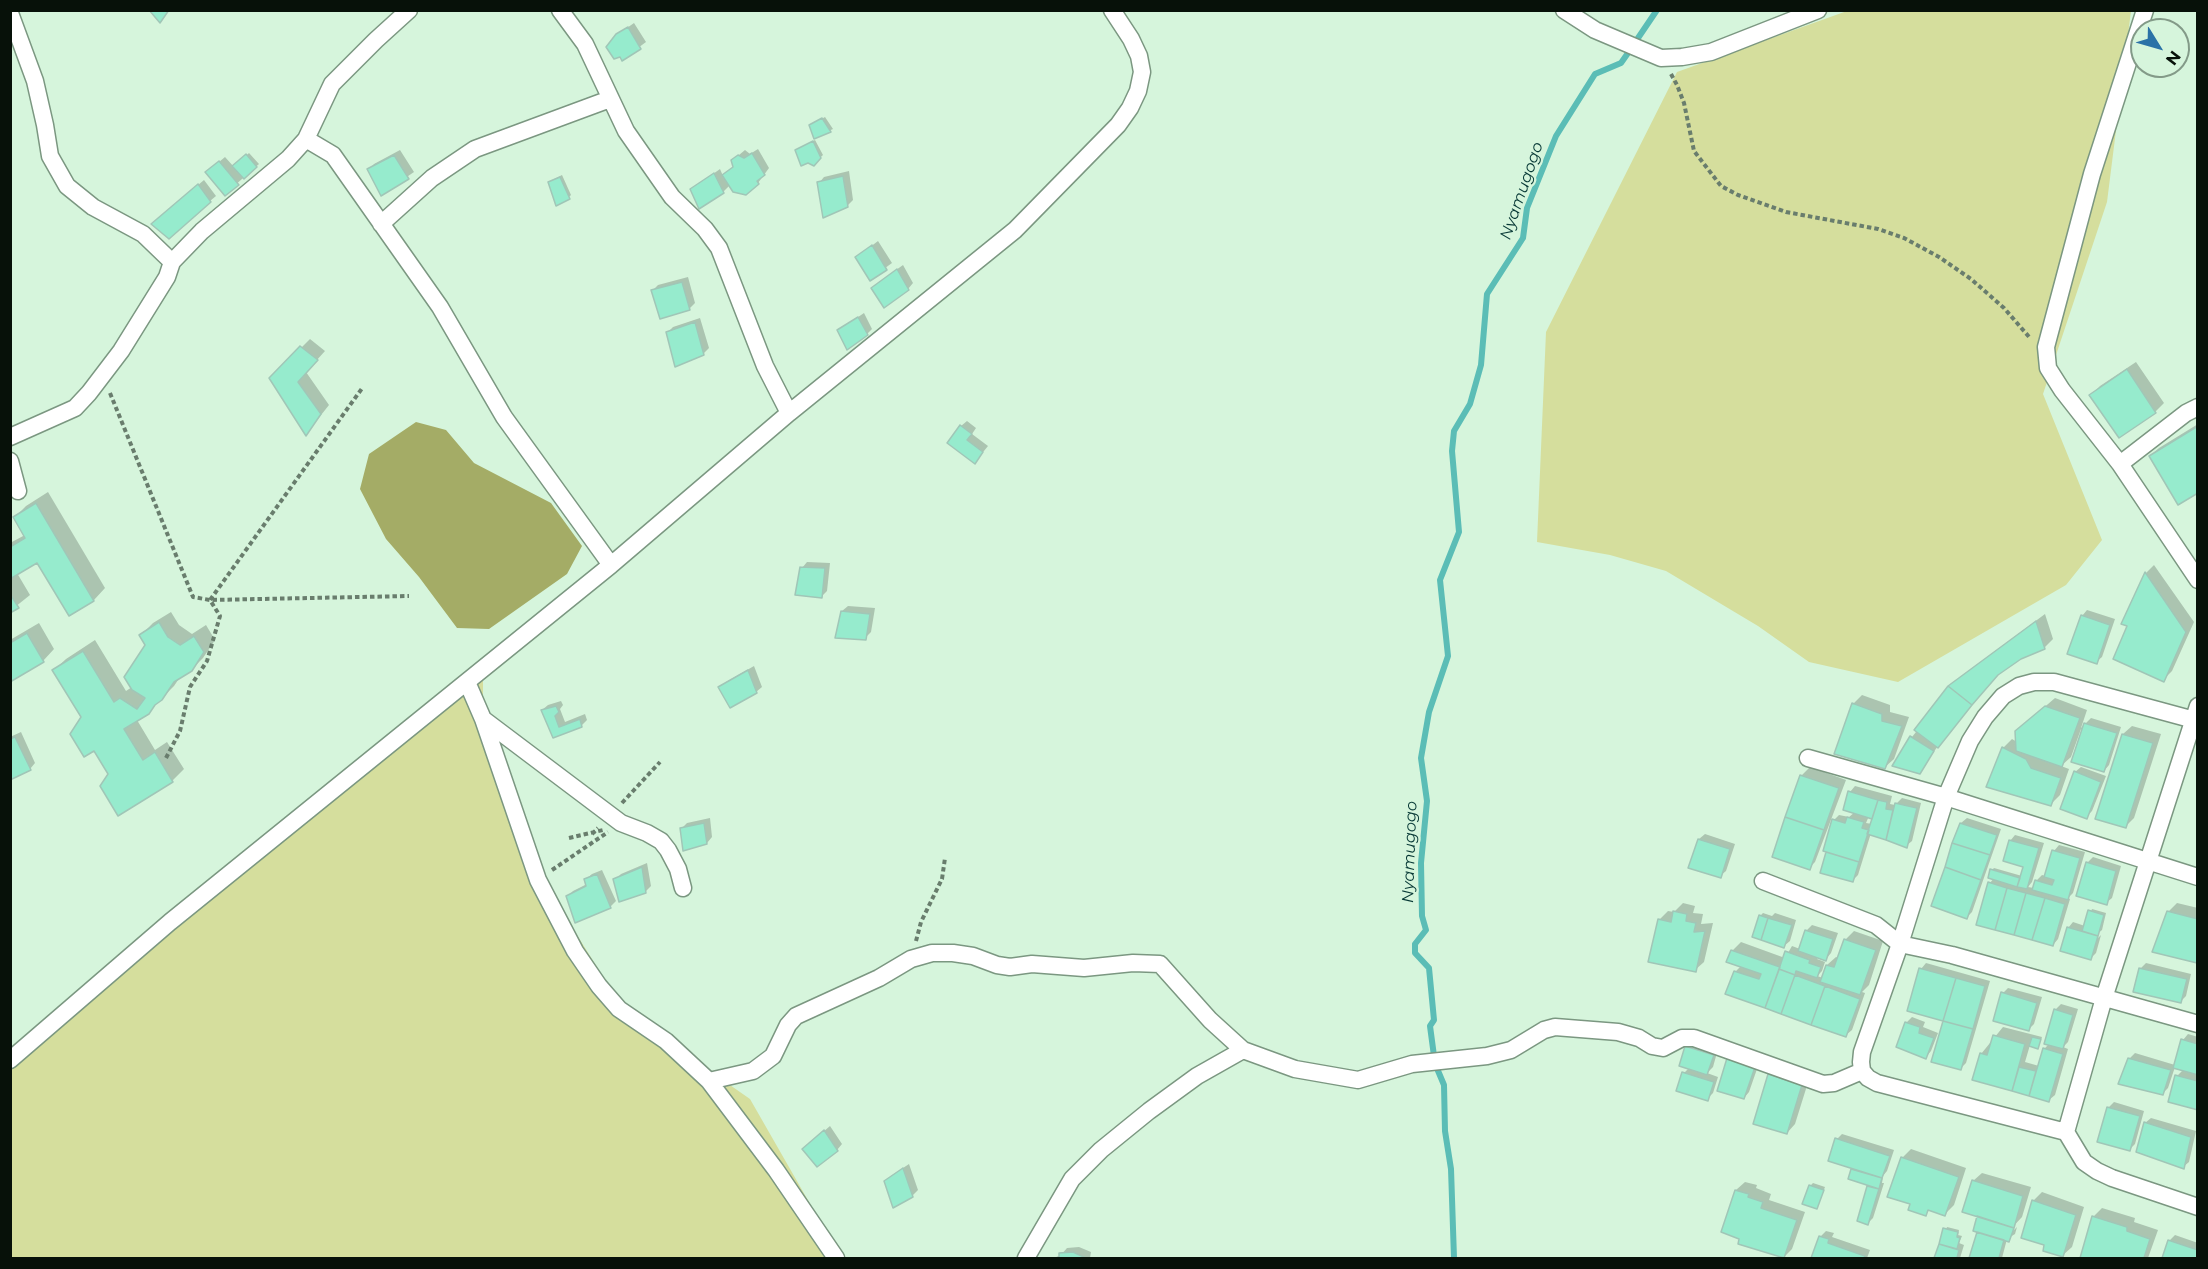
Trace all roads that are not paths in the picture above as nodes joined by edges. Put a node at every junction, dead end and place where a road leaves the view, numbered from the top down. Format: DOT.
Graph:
graph roads {
  1 [pos="410,10"];
  2 [pos="560,10"];
  3 [pos="1112,10"];
  4 [pos="1564,10"];
  5 [pos="1818,10"];
  6 [pos="2145,10"];
  7 [pos="10,12"];
  8 [pos="610,99"];
  9 [pos="306,139"];
  10 [pos="381,224"];
  11 [pos="172,262"];
  12 [pos="2198,408"];
  13 [pos="789,413"];
  14 [pos="10,437"];
  15 [pos="10,461"];
  16 [pos="2120,464"];
  17 [pos="18,491"];
  18 [pos="611,565"];
  19 [pos="2198,580"];
  20 [pos="467,682"];
  21 [pos="2196,715"];
  22 [pos="483,719"];
  23 [pos="1808,758"];
  24 [pos="1946,797"];
  25 [pos="2149,861"];
  26 [pos="2198,877"];
  27 [pos="1763,881"];
  28 [pos="683,888"];
  29 [pos="1900,944"];
  30 [pos="2104,998"];
  31 [pos="2198,1024"];
  32 [pos="1243,1050"];
  33 [pos="10,1060"];
  34 [pos="1862,1071"];
  35 [pos="710,1081"];
  36 [pos="2066,1132"];
  37 [pos="2198,1207"];
  38 [pos="836,1258"];
  39 [pos="1026,1258"];
  1 -- 9 [label="street"];
  2 -- 8 [label="street"];
  3 -- 13 [label="street"];
  4 -- 5 [label="street"];
  6 -- 16 [label="street"];
  7 -- 11 [label="street"];
  8 -- 10 [label="street"];
  8 -- 13 [label="street"];
  9 -- 10 [label="street"];
  9 -- 11 [label="street"];
  10 -- 18 [label="street"];
  11 -- 14 [label="street"];
  12 -- 16 [label="street"];
  13 -- 18 [label="street"];
  15 -- 17 [label="street"];
  16 -- 19 [label="street"];
  18 -- 20 [label="street"];
  20 -- 22 [label="street"];
  20 -- 33 [label="street"];
  21 -- 24 [label="street"];
  21 -- 25 [label="street"];
  22 -- 28 [label="street"];
  22 -- 35 [label="street"];
  23 -- 24 [label="street"];
  24 -- 25 [label="street"];
  24 -- 29 [label="street"];
  25 -- 26 [label="street"];
  25 -- 30 [label="street"];
  27 -- 29 [label="street"];
  29 -- 30 [label="street"];
  29 -- 34 [label="street"];
  30 -- 31 [label="street"];
  30 -- 36 [label="street"];
  32 -- 34 [label="street"];
  32 -- 35 [label="street"];
  32 -- 39 [label="street"];
  34 -- 36 [label="street"];
  35 -- 38 [label="street"];
  36 -- 37 [label="street"];
}
